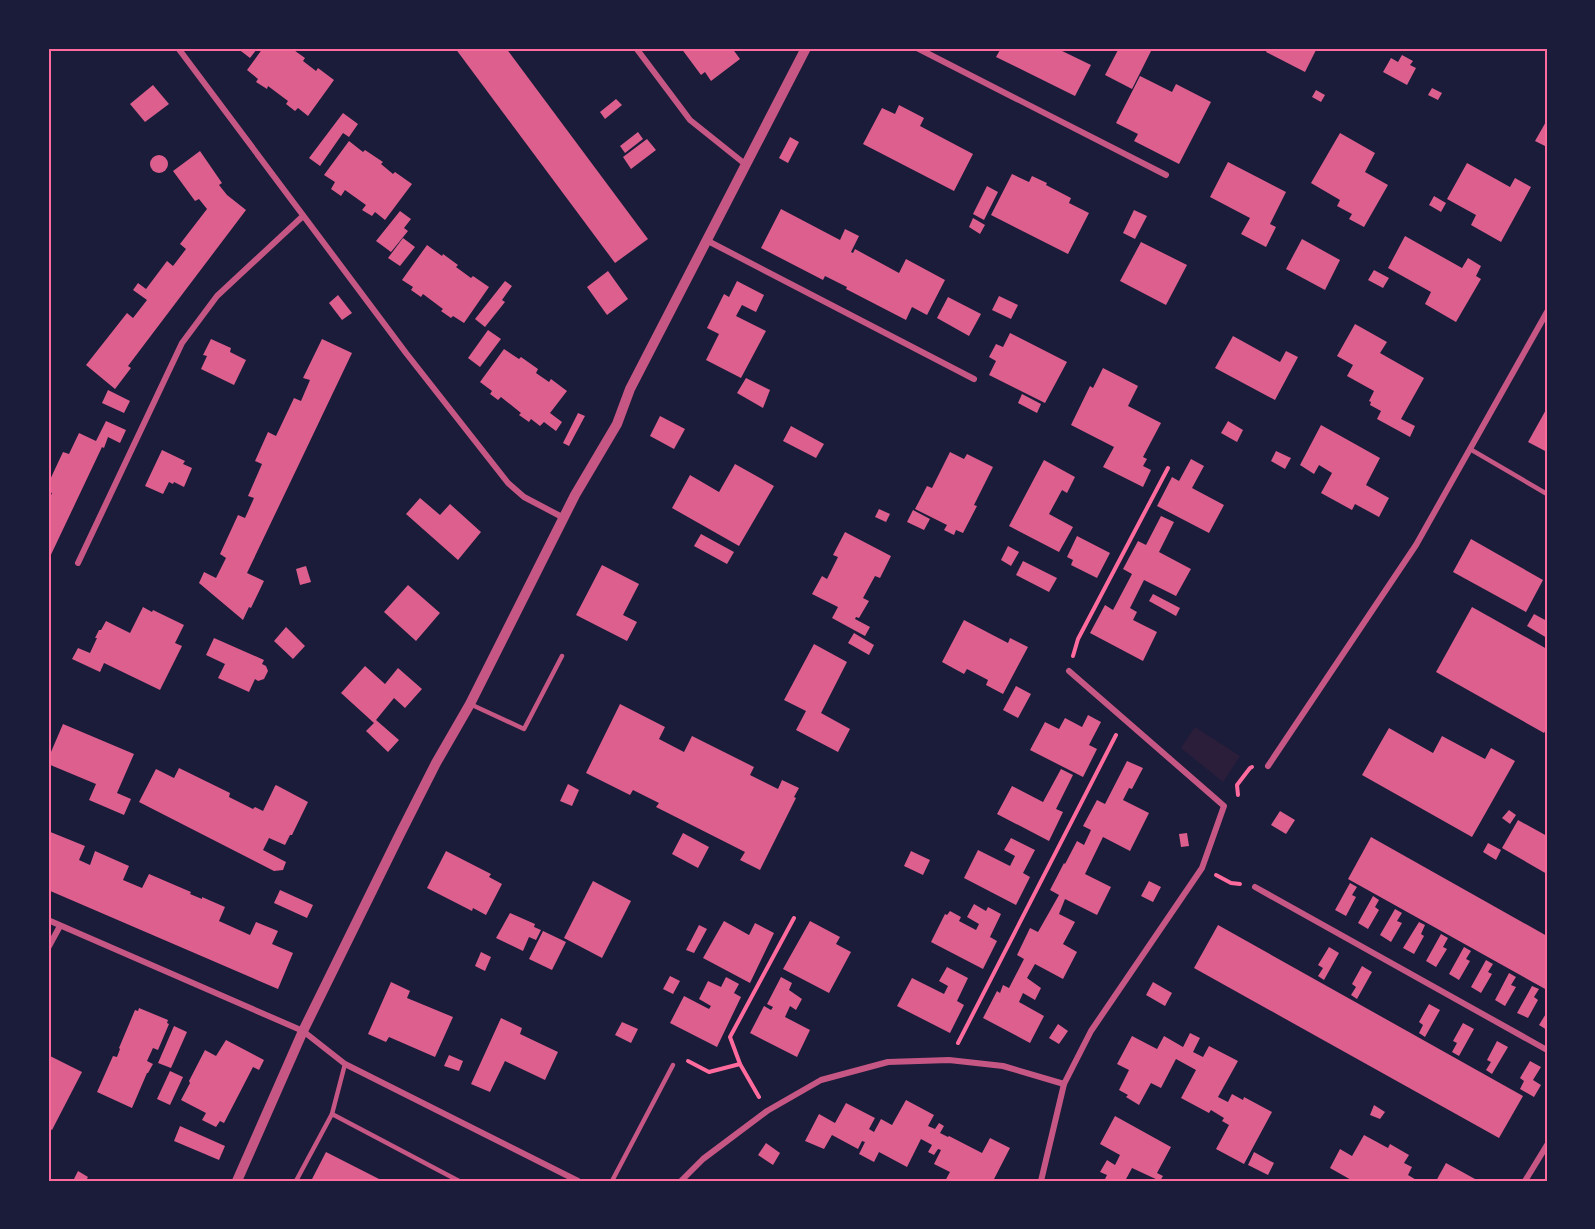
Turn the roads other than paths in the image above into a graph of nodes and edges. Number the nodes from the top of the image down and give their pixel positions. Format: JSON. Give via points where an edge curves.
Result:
{"nodes":[{"id":1,"x":178,"y":48,"type":"edge"},
{"id":2,"x":636,"y":48,"type":"edge"},
{"id":3,"x":806,"y":48,"type":"edge"},
{"id":4,"x":917,"y":48,"type":"edge"},
{"id":5,"x":745,"y":164,"type":"junction"},
{"id":6,"x":1166,"y":175,"type":"dead end"},
{"id":7,"x":303,"y":216,"type":"junction"},
{"id":8,"x":706,"y":240,"type":"junction"},
{"id":9,"x":1547,"y":312,"type":"edge"},
{"id":10,"x":974,"y":379,"type":"dead end"},
{"id":11,"x":1470,"y":449,"type":"junction"},
{"id":12,"x":1547,"y":494,"type":"edge"},
{"id":13,"x":564,"y":518,"type":"junction"},
{"id":14,"x":78,"y":563,"type":"dead end"},
{"id":15,"x":562,"y":656,"type":"dead end"},
{"id":16,"x":1069,"y":671,"type":"road end"},
{"id":17,"x":470,"y":704,"type":"junction"},
{"id":18,"x":1268,"y":766,"type":"road end"},
{"id":19,"x":1255,"y":887,"type":"road end"},
{"id":20,"x":48,"y":920,"type":"edge"},
{"id":21,"x":60,"y":926,"type":"junction"},
{"id":22,"x":48,"y":948,"type":"edge"},
{"id":23,"x":303,"y":1031,"type":"junction"},
{"id":24,"x":1547,"y":1050,"type":"edge"},
{"id":25,"x":345,"y":1064,"type":"junction"},
{"id":26,"x":673,"y":1065,"type":"road end"},
{"id":27,"x":1064,"y":1084,"type":"junction"},
{"id":28,"x":332,"y":1114,"type":"junction"},
{"id":29,"x":1547,"y":1145,"type":"edge"},
{"id":30,"x":237,"y":1181,"type":"edge"},
{"id":31,"x":296,"y":1181,"type":"edge"},
{"id":32,"x":459,"y":1181,"type":"edge"},
{"id":33,"x":578,"y":1181,"type":"edge"},
{"id":34,"x":612,"y":1181,"type":"edge"},
{"id":35,"x":681,"y":1181,"type":"edge"},
{"id":36,"x":1041,"y":1181,"type":"edge"},
{"id":37,"x":1526,"y":1181,"type":"edge"}],
"edges":[{"from":1,"to":7,"type":"street"},
{"from":2,"to":5,"type":"street","via":[[690,120]]},
{"from":3,"to":5,"type":"street"},
{"from":4,"to":6,"type":"street"},
{"from":5,"to":8,"type":"street"},
{"from":7,"to":13,"type":"street","via":[[508,483],[524,497]]},
{"from":7,"to":14,"type":"street","via":[[217,296],[182,343]]},
{"from":8,"to":10,"type":"street"},
{"from":8,"to":13,"type":"street","via":[[630,389],[617,424]]},
{"from":9,"to":11,"type":"street"},
{"from":11,"to":12,"type":"lane"},
{"from":11,"to":18,"type":"street","via":[[1416,546]]},
{"from":13,"to":17,"type":"street"},
{"from":15,"to":17,"type":"lane","via":[[524,729]]},
{"from":16,"to":27,"type":"street","via":[[1224,806],[1202,868],[1091,1031]]},
{"from":17,"to":23,"type":"street","via":[[408,817]]},
{"from":19,"to":24,"type":"street"},
{"from":20,"to":21,"type":"street"},
{"from":21,"to":22,"type":"street"},
{"from":21,"to":23,"type":"street"},
{"from":23,"to":25,"type":"street"},
{"from":23,"to":30,"type":"street"},
{"from":25,"to":28,"type":"lane"},
{"from":25,"to":33,"type":"street"},
{"from":26,"to":34,"type":"lane"},
{"from":27,"to":35,"type":"street","via":[[1003,1066],[949,1060],[888,1062],[821,1080],[767,1111],[703,1159]]},
{"from":27,"to":36,"type":"street"},
{"from":28,"to":31,"type":"lane"},
{"from":28,"to":32,"type":"lane"},
{"from":29,"to":37,"type":"street"}]}
